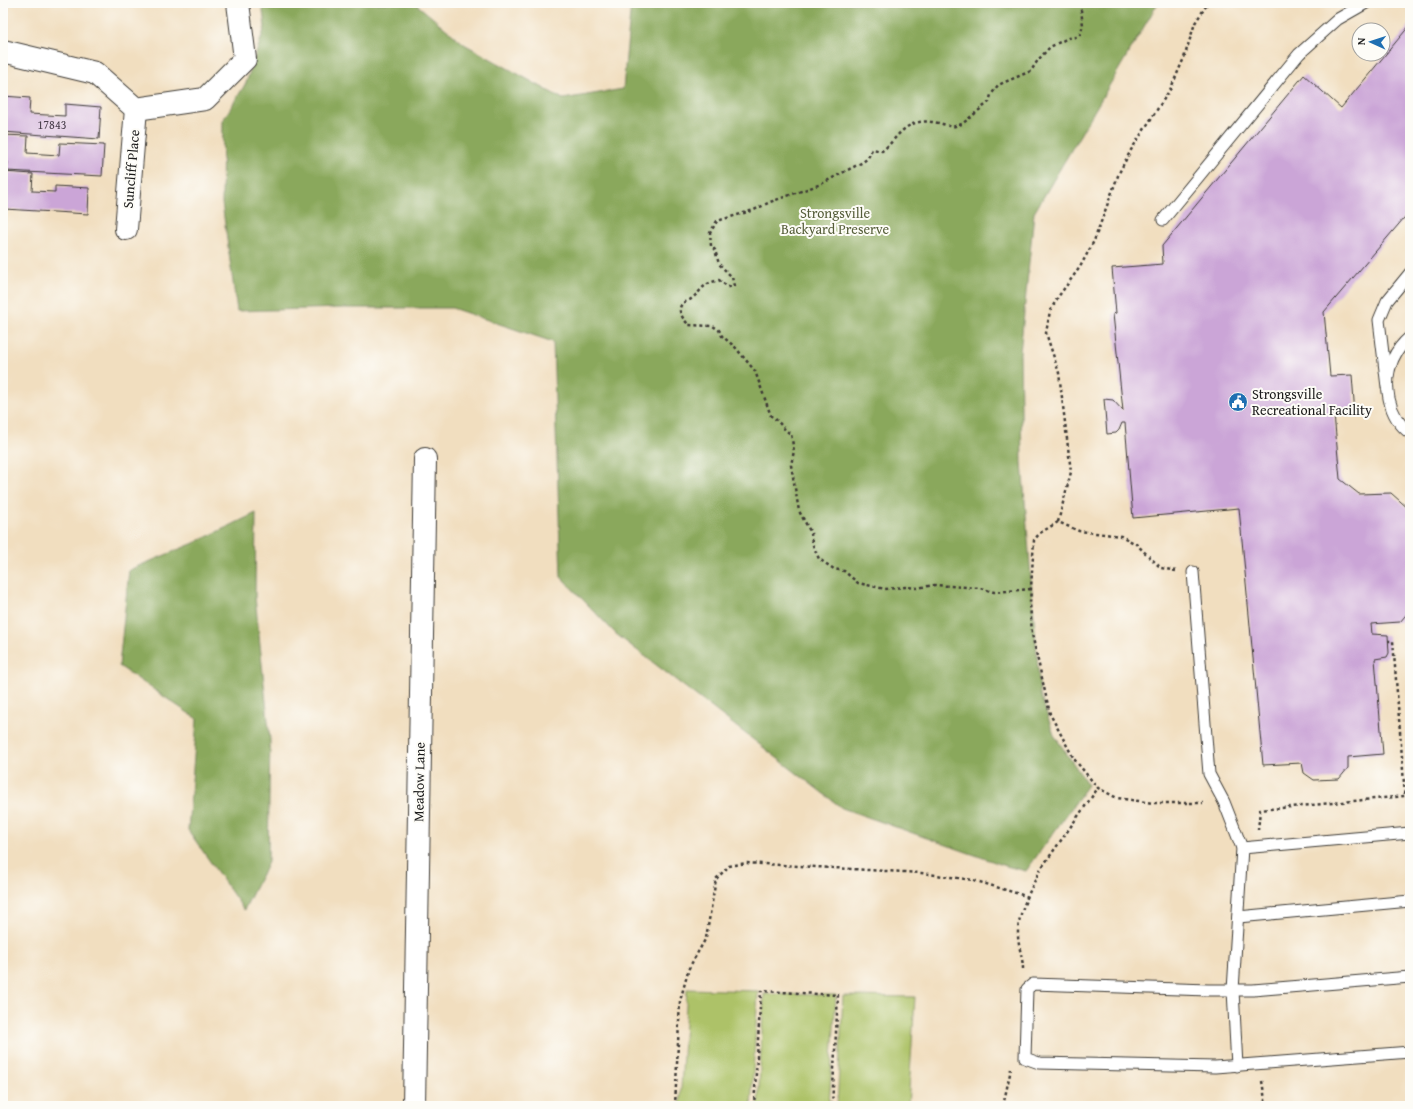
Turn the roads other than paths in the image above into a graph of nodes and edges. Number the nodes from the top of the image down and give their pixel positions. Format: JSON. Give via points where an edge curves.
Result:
{"nodes":[{"id":1,"x":238,"y":3,"type":"edge"},
{"id":2,"x":1366,"y":3,"type":"edge"},
{"id":3,"x":3,"y":51,"type":"edge"},
{"id":4,"x":136,"y":109,"type":"junction"},
{"id":5,"x":1163,"y":220,"type":"dead end"},
{"id":6,"x":126,"y":229,"type":"dead end"},
{"id":7,"x":1410,"y":273,"type":"edge"},
{"id":8,"x":1410,"y":337,"type":"edge"},
{"id":9,"x":1387,"y":387,"type":"junction"},
{"id":10,"x":1410,"y":433,"type":"edge"},
{"id":11,"x":425,"y":459,"type":"dead end"},
{"id":12,"x":1193,"y":572,"type":"road end"},
{"id":13,"x":1410,"y":833,"type":"edge"},
{"id":14,"x":1242,"y":848,"type":"junction"},
{"id":15,"x":1410,"y":902,"type":"edge"},
{"id":16,"x":1238,"y":917,"type":"junction"},
{"id":17,"x":1410,"y":976,"type":"edge"},
{"id":18,"x":1233,"y":990,"type":"junction"},
{"id":19,"x":1410,"y":1052,"type":"edge"},
{"id":20,"x":1237,"y":1066,"type":"junction"},
{"id":21,"x":414,"y":1106,"type":"edge"}],
"edges":[{"from":1,"to":4,"type":"street","via":[[245,59],[205,99]]},
{"from":2,"to":5,"type":"lane","via":[[1338,19],[1299,54]]},
{"from":3,"to":4,"type":"street","via":[[96,73]]},
{"from":4,"to":6,"type":"street","name":"Suncliff Place"},
{"from":7,"to":9,"type":"lane","via":[[1387,302],[1379,320]]},
{"from":8,"to":9,"type":"lane","via":[[1393,358],[1388,372]]},
{"from":9,"to":10,"type":"lane","via":[[1390,403],[1397,418]]},
{"from":11,"to":21,"type":"street","name":"Meadow Lane"},
{"from":12,"to":14,"type":"lane","via":[[1209,774],[1224,802]]},
{"from":13,"to":14,"type":"lane"},
{"from":14,"to":16,"type":"lane"},
{"from":15,"to":16,"type":"lane"},
{"from":16,"to":18,"type":"lane"},
{"from":17,"to":18,"type":"lane"},
{"from":18,"to":20,"type":"lane"},
{"from":18,"to":20,"type":"lane","via":[[1033,984],[1027,989],[1025,1058],[1039,1063]]},
{"from":19,"to":20,"type":"lane"}]}
